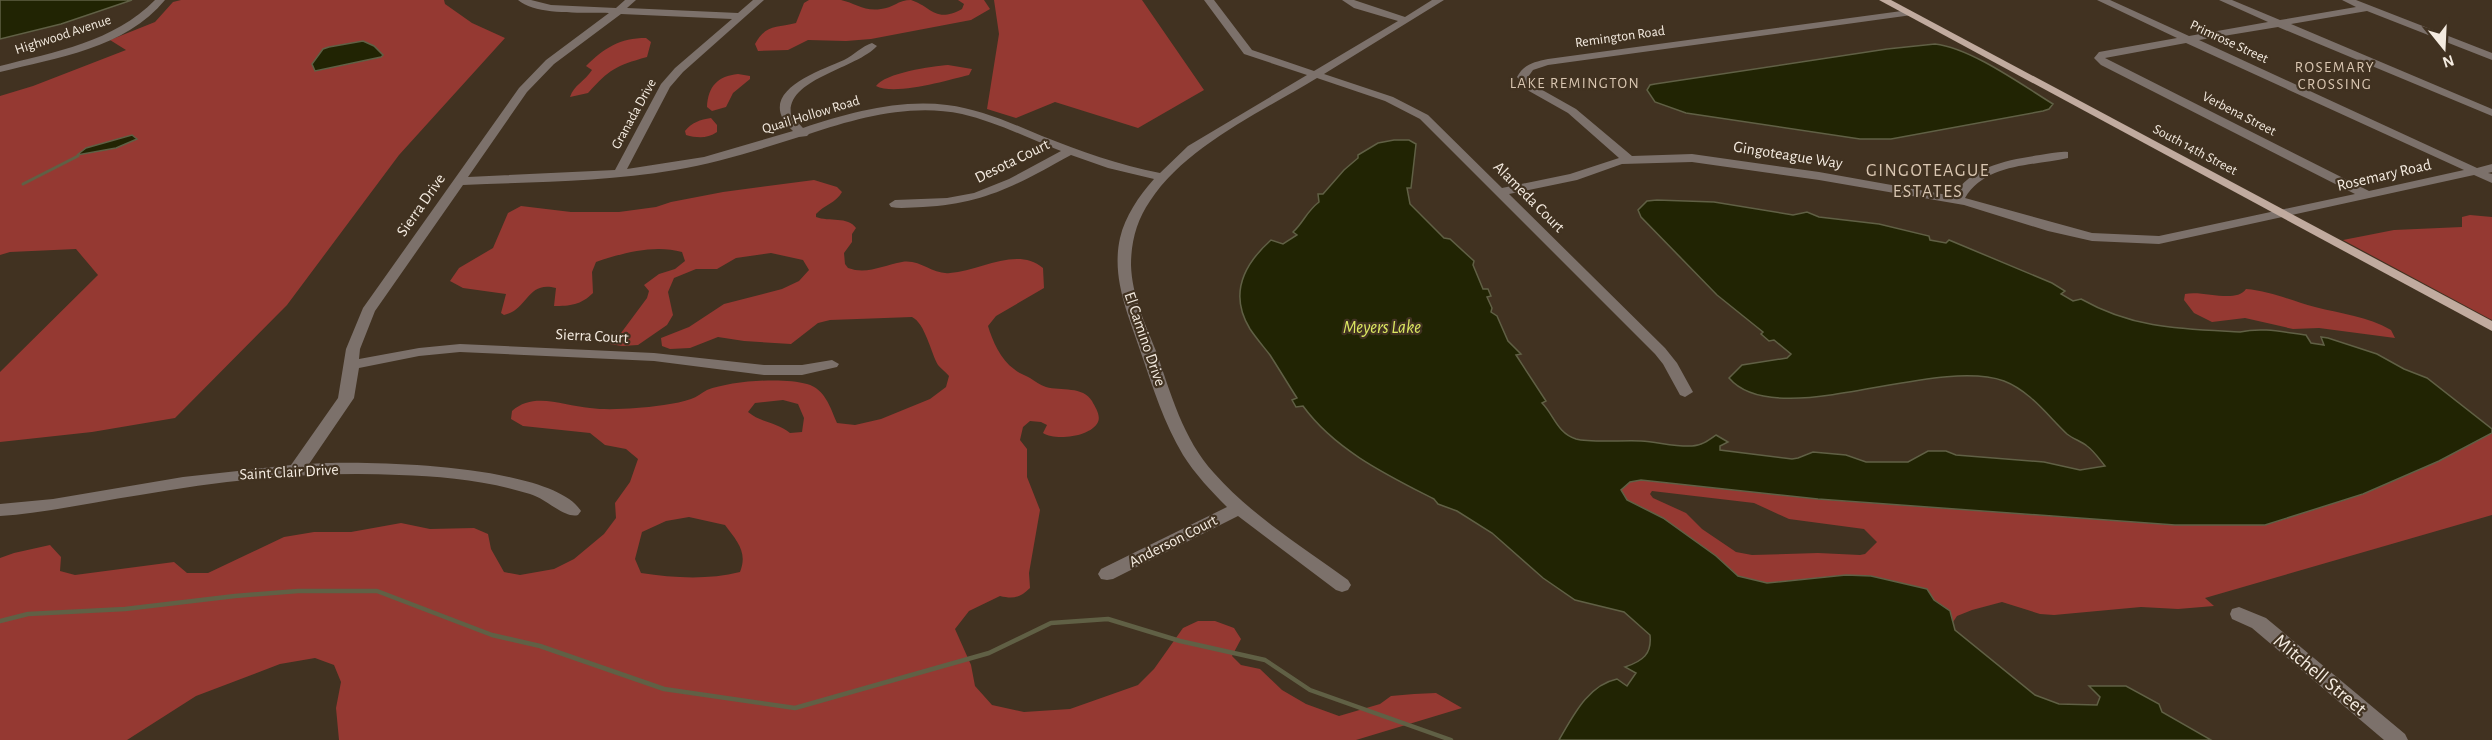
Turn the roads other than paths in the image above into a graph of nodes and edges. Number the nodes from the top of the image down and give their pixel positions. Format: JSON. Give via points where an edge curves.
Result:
{"nodes":[{"id":1,"x":160,"y":0,"type":"edge"},
{"id":2,"x":523,"y":0,"type":"edge"},
{"id":3,"x":631,"y":0,"type":"edge"},
{"id":4,"x":759,"y":0,"type":"edge"},
{"id":5,"x":1209,"y":0,"type":"edge"},
{"id":6,"x":1347,"y":0,"type":"edge"},
{"id":7,"x":1439,"y":0,"type":"edge"},
{"id":8,"x":1884,"y":0,"type":"edge"},
{"id":9,"x":2102,"y":0,"type":"edge"},
{"id":10,"x":2224,"y":0,"type":"edge"},
{"id":11,"x":2347,"y":0,"type":"edge"},
{"id":12,"x":2368,"y":8,"type":"junction"},
{"id":13,"x":620,"y":10,"type":"junction"},
{"id":14,"x":1906,"y":11,"type":"junction"},
{"id":15,"x":741,"y":16,"type":"junction"},
{"id":16,"x":1406,"y":20,"type":"junction"},
{"id":17,"x":2279,"y":24,"type":"junction"},
{"id":18,"x":2188,"y":39,"type":"junction"},
{"id":19,"x":872,"y":46,"type":"dead end"},
{"id":20,"x":2492,"y":57,"type":"edge"},
{"id":21,"x":0,"y":69,"type":"edge"},
{"id":22,"x":1314,"y":75,"type":"junction"},
{"id":23,"x":2492,"y":113,"type":"edge"},
{"id":24,"x":803,"y":134,"type":"junction"},
{"id":25,"x":1070,"y":151,"type":"junction"},
{"id":26,"x":2064,"y":155,"type":"dead end"},
{"id":27,"x":1629,"y":160,"type":"junction"},
{"id":28,"x":2492,"y":168,"type":"edge"},
{"id":29,"x":2475,"y":171,"type":"junction"},
{"id":30,"x":619,"y":173,"type":"junction"},
{"id":31,"x":1162,"y":177,"type":"junction"},
{"id":32,"x":2492,"y":179,"type":"edge"},
{"id":33,"x":460,"y":181,"type":"junction"},
{"id":34,"x":1499,"y":192,"type":"junction"},
{"id":35,"x":2367,"y":195,"type":"junction"},
{"id":36,"x":1957,"y":200,"type":"junction"},
{"id":37,"x":895,"y":204,"type":"dead end"},
{"id":38,"x":2282,"y":214,"type":"junction"},
{"id":39,"x":2492,"y":327,"type":"edge"},
{"id":40,"x":832,"y":364,"type":"dead end"},
{"id":41,"x":351,"y":365,"type":"junction"},
{"id":42,"x":1685,"y":392,"type":"dead end"},
{"id":43,"x":297,"y":469,"type":"junction"},
{"id":44,"x":1239,"y":508,"type":"junction"},
{"id":45,"x":0,"y":510,"type":"edge"},
{"id":46,"x":572,"y":512,"type":"dead end"},
{"id":47,"x":1107,"y":574,"type":"dead end"},
{"id":48,"x":1342,"y":585,"type":"dead end"},
{"id":49,"x":2239,"y":614,"type":"dead end"},
{"id":50,"x":2398,"y":740,"type":"edge"}],
"edges":[{"from":1,"to":21,"type":"street","name":"Highwood Avenue","via":[[144,18],[118,32]]},
{"from":2,"to":13,"type":"street","via":[[540,7]]},
{"from":3,"to":13,"type":"street","name":"Sierra Drive"},
{"from":4,"to":15,"type":"street","name":"Granada Drive"},
{"from":5,"to":22,"type":"street","name":"Alameda Court","via":[[1245,50]]},
{"from":6,"to":16,"type":"street"},
{"from":7,"to":16,"type":"street","name":"El Camino Drive"},
{"from":8,"to":14,"type":"main road","name":"South 14th Street"},
{"from":9,"to":18,"type":"street","name":"Primrose Street"},
{"from":10,"to":17,"type":"street"},
{"from":11,"to":12,"type":"street"},
{"from":12,"to":17,"type":"street"},
{"from":12,"to":20,"type":"street"},
{"from":13,"to":15,"type":"street"},
{"from":13,"to":33,"type":"street","name":"Sierra Drive","via":[[533,78]]},
{"from":14,"to":27,"type":"street","name":"Remington Road","via":[[1548,62],[1524,73],[1522,77],[1528,85],[1572,111]]},
{"from":14,"to":38,"type":"main road","name":"South 14th Street"},
{"from":15,"to":30,"type":"street","name":"Granada Drive","via":[[665,86]]},
{"from":16,"to":22,"type":"street","name":"El Camino Drive"},
{"from":17,"to":18,"type":"street"},
{"from":17,"to":23,"type":"street"},
{"from":18,"to":29,"type":"street","name":"Primrose Street"},
{"from":18,"to":35,"type":"street","name":"Verbena Street","via":[[2103,54],[2099,58]]},
{"from":19,"to":24,"type":"street","via":[[811,79],[789,96],[786,115]]},
{"from":22,"to":31,"type":"street","name":"El Camino Drive","via":[[1200,143]]},
{"from":22,"to":34,"type":"street","name":"Alameda Court","via":[[1413,110]]},
{"from":24,"to":25,"type":"street","name":"Quail Hollow Road","via":[[878,111],[934,107],[973,114]]},
{"from":24,"to":30,"type":"street","name":"Quail Hollow Road","via":[[703,161]]},
{"from":25,"to":31,"type":"street","name":"Quail Hollow Road","via":[[1113,167]]},
{"from":25,"to":37,"type":"street","name":"Desota Court","via":[[982,195]]},
{"from":26,"to":36,"type":"street","via":[[1982,175],[1967,185]]},
{"from":27,"to":34,"type":"street","name":"Gingoteague Way","via":[[1573,177]]},
{"from":27,"to":36,"type":"street","name":"Gingoteague Way","via":[[1707,159]]},
{"from":28,"to":29,"type":"street","name":"Rosemary Road"},
{"from":29,"to":32,"type":"street","name":"Primrose Street"},
{"from":29,"to":35,"type":"street","name":"Rosemary Road"},
{"from":30,"to":33,"type":"street","name":"Quail Hollow Road"},
{"from":31,"to":44,"type":"street","name":"El Camino Drive","via":[[1130,228],[1124,260],[1128,290],[1180,434],[1204,472]]},
{"from":33,"to":41,"type":"street","name":"Sierra Drive","via":[[368,311]]},
{"from":34,"to":42,"type":"street","name":"Alameda Court","via":[[1660,351]]},
{"from":35,"to":38,"type":"street","name":"Rosemary Road"},
{"from":36,"to":38,"type":"street","name":"Gingoteague Way","via":[[2074,234],[2124,240],[2176,238]]},
{"from":38,"to":39,"type":"main road","name":"South 14th Street"},
{"from":40,"to":41,"type":"street","name":"Sierra Court","via":[[802,370],[764,370],[654,357],[460,348]]},
{"from":41,"to":43,"type":"street","name":"Sierra Drive","via":[[346,398]]},
{"from":43,"to":45,"type":"street","name":"Saint Clair Drive","via":[[238,474],[52,506]]},
{"from":43,"to":46,"type":"street","name":"Saint Clair Drive","via":[[400,469],[471,476],[550,494]]},
{"from":44,"to":47,"type":"street","name":"Anderson Court"},
{"from":44,"to":48,"type":"street","name":"El Camino Drive"},
{"from":49,"to":50,"type":"street","name":"Mitchell Street","via":[[2259,623]]}]}
